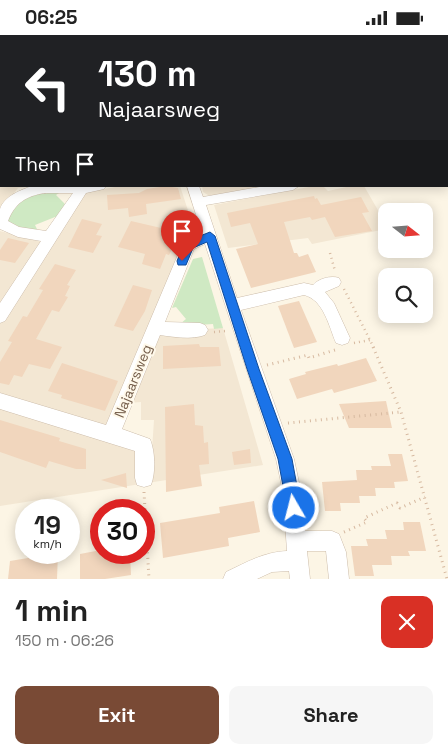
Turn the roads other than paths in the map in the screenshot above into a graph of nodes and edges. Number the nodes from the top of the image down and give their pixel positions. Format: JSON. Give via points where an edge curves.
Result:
{"nodes":[{"id":1,"x":94,"y":187,"type":"edge"},
{"id":2,"x":193,"y":187,"type":"edge"},
{"id":3,"x":287,"y":187,"type":"edge"},
{"id":4,"x":82,"y":189,"type":"junction"},
{"id":5,"x":199,"y":202,"type":"junction"},
{"id":6,"x":50,"y":236,"type":"junction"},
{"id":7,"x":210,"y":236,"type":"junction"},
{"id":8,"x":337,"y":279,"type":"road end"},
{"id":9,"x":316,"y":292,"type":"junction"},
{"id":10,"x":232,"y":306,"type":"junction"},
{"id":11,"x":0,"y":316,"type":"edge"},
{"id":12,"x":155,"y":327,"type":"junction"},
{"id":13,"x":200,"y":330,"type":"road end"},
{"id":14,"x":342,"y":343,"type":"road end"},
{"id":15,"x":0,"y":401,"type":"edge"},
{"id":16,"x":111,"y":434,"type":"junction"},
{"id":17,"x":144,"y":478,"type":"road end"},
{"id":18,"x":299,"y":560,"type":"edge"},
{"id":19,"x":233,"y":579,"type":"edge"},
{"id":20,"x":339,"y":579,"type":"edge"}],
"edges":[{"from":1,"to":4,"type":"street"},
{"from":2,"to":5,"type":"street"},
{"from":3,"to":5,"type":"street"},
{"from":4,"to":6,"type":"street"},
{"from":4,"to":6,"type":"street","via":[[29,191],[16,196],[3,213],[1,223],[7,228]]},
{"from":5,"to":7,"type":"street"},
{"from":6,"to":11,"type":"street"},
{"from":7,"to":10,"type":"street"},
{"from":7,"to":12,"type":"street","name":"Najaarsweg","via":[[189,245]]},
{"from":8,"to":9,"type":"street"},
{"from":9,"to":10,"type":"street","via":[[304,289]]},
{"from":9,"to":14,"type":"street","via":[[323,297]]},
{"from":10,"to":18,"type":"street","via":[[285,459]]},
{"from":12,"to":13,"type":"street","name":"Najaarsweg"},
{"from":12,"to":16,"type":"street","name":"Najaarsweg"},
{"from":15,"to":16,"type":"street","name":"Najaarsweg"},
{"from":16,"to":17,"type":"street","name":"Najaarsweg","via":[[144,445]]},
{"from":18,"to":19,"type":"street","via":[[271,562]]},
{"from":18,"to":20,"type":"street","via":[[332,541]]}]}
